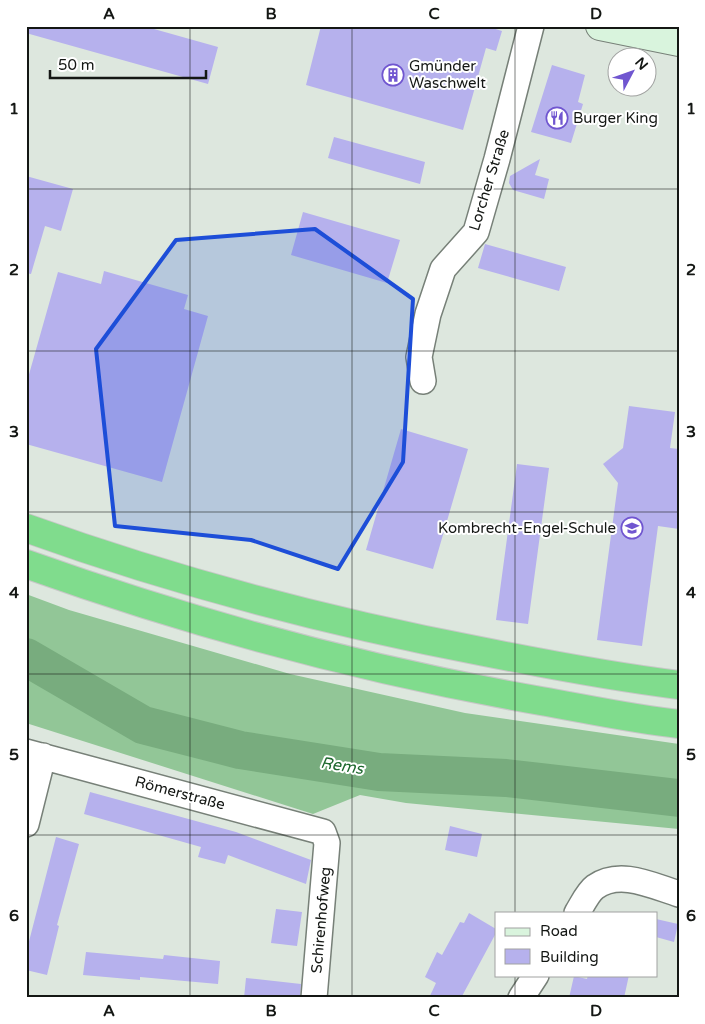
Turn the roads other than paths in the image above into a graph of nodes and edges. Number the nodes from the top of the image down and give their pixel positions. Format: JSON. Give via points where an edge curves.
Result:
{"nodes":[{"id":1,"x":531,"y":26,"type":"edge"},
{"id":2,"x":600,"y":26,"type":"edge"},
{"id":3,"x":679,"y":42,"type":"edge"},
{"id":4,"x":424,"y":381,"type":"dead end"},
{"id":5,"x":26,"y":528,"type":"edge"},
{"id":6,"x":26,"y":564,"type":"edge"},
{"id":7,"x":679,"y":685,"type":"edge"},
{"id":8,"x":679,"y":724,"type":"edge"},
{"id":9,"x":35,"y":754,"type":"edge"},
{"id":10,"x":26,"y":824,"type":"edge"},
{"id":11,"x":327,"y":843,"type":"joint"},
{"id":12,"x":679,"y":894,"type":"edge"},
{"id":13,"x":578,"y":912,"type":"edge"},
{"id":14,"x":535,"y":976,"type":"edge"},
{"id":15,"x":314,"y":998,"type":"edge"},
{"id":16,"x":521,"y":998,"type":"edge"}],
"edges":[{"from":1,"to":4,"type":"street","name":"Lorcher Straße","via":[[476,232],[443,269],[428,314],[419,357]]},
{"from":2,"to":3,"type":"street"},
{"from":5,"to":7,"type":"highway","via":[[212,588],[352,625],[610,677]]},
{"from":6,"to":8,"type":"highway","via":[[227,630],[333,657],[503,695]]},
{"from":9,"to":10,"type":"street"},
{"from":9,"to":11,"type":"street","name":"Römerstraße","via":[[311,828],[323,832]]},
{"from":11,"to":15,"type":"street","name":"Schirenhofweg"},
{"from":12,"to":13,"type":"street","via":[[625,878],[611,879],[594,888]]},
{"from":14,"to":16,"type":"street"}]}
